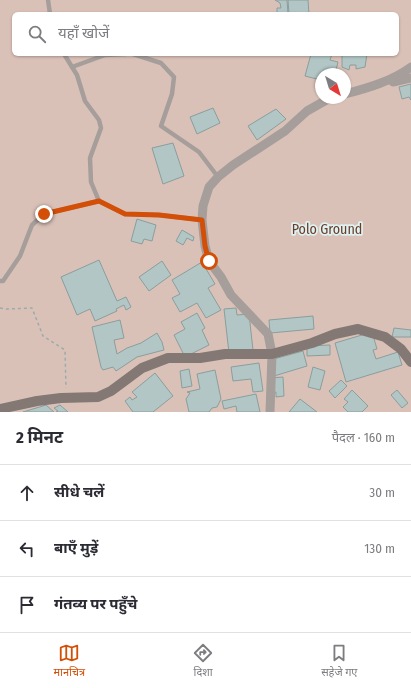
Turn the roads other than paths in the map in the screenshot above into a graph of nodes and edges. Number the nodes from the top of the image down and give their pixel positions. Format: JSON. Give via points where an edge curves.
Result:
{"nodes":[{"id":1,"x":48,"y":0,"type":"edge"},
{"id":2,"x":50,"y":12,"type":"edge"},
{"id":3,"x":65,"y":56,"type":"edge"},
{"id":4,"x":102,"y":56,"type":"edge"},
{"id":5,"x":139,"y":56,"type":"edge"},
{"id":6,"x":72,"y":67,"type":"junction"},
{"id":7,"x":411,"y":67,"type":"edge"},
{"id":8,"x":411,"y":78,"type":"edge"},
{"id":9,"x":372,"y":87,"type":"junction"},
{"id":10,"x":351,"y":92,"type":"edge"},
{"id":11,"x":319,"y":104,"type":"edge"},
{"id":12,"x":218,"y":177,"type":"junction"},
{"id":13,"x":99,"y":201,"type":"junction"},
{"id":14,"x":202,"y":220,"type":"junction"},
{"id":15,"x":0,"y":281,"type":"edge"},
{"id":16,"x":272,"y":354,"type":"junction"},
{"id":17,"x":411,"y":362,"type":"edge"},
{"id":18,"x":0,"y":409,"type":"edge"},
{"id":19,"x":270,"y":412,"type":"edge"}],
"edges":[{"from":1,"to":2,"type":"lane"},
{"from":3,"to":6,"type":"lane"},
{"from":4,"to":6,"type":"lane"},
{"from":5,"to":12,"type":"lane","via":[[161,63],[174,77],[172,94],[160,126],[198,152]]},
{"from":6,"to":13,"type":"lane","via":[[85,102],[99,120],[101,128],[90,158],[91,182]]},
{"from":7,"to":9,"type":"street"},
{"from":8,"to":9,"type":"street"},
{"from":9,"to":10,"type":"street"},
{"from":11,"to":12,"type":"street"},
{"from":12,"to":14,"type":"street","via":[[205,196]]},
{"from":13,"to":14,"type":"lane","via":[[125,214]]},
{"from":13,"to":15,"type":"lane","via":[[44,214],[32,225],[20,256],[3,281]]},
{"from":14,"to":16,"type":"street","via":[[209,261],[231,295],[268,334]]},
{"from":16,"to":17,"type":"main road","via":[[358,329],[385,336],[401,349]]},
{"from":16,"to":18,"type":"main road","via":[[168,358],[142,368],[98,397],[37,401]]},
{"from":16,"to":19,"type":"street"}]}
